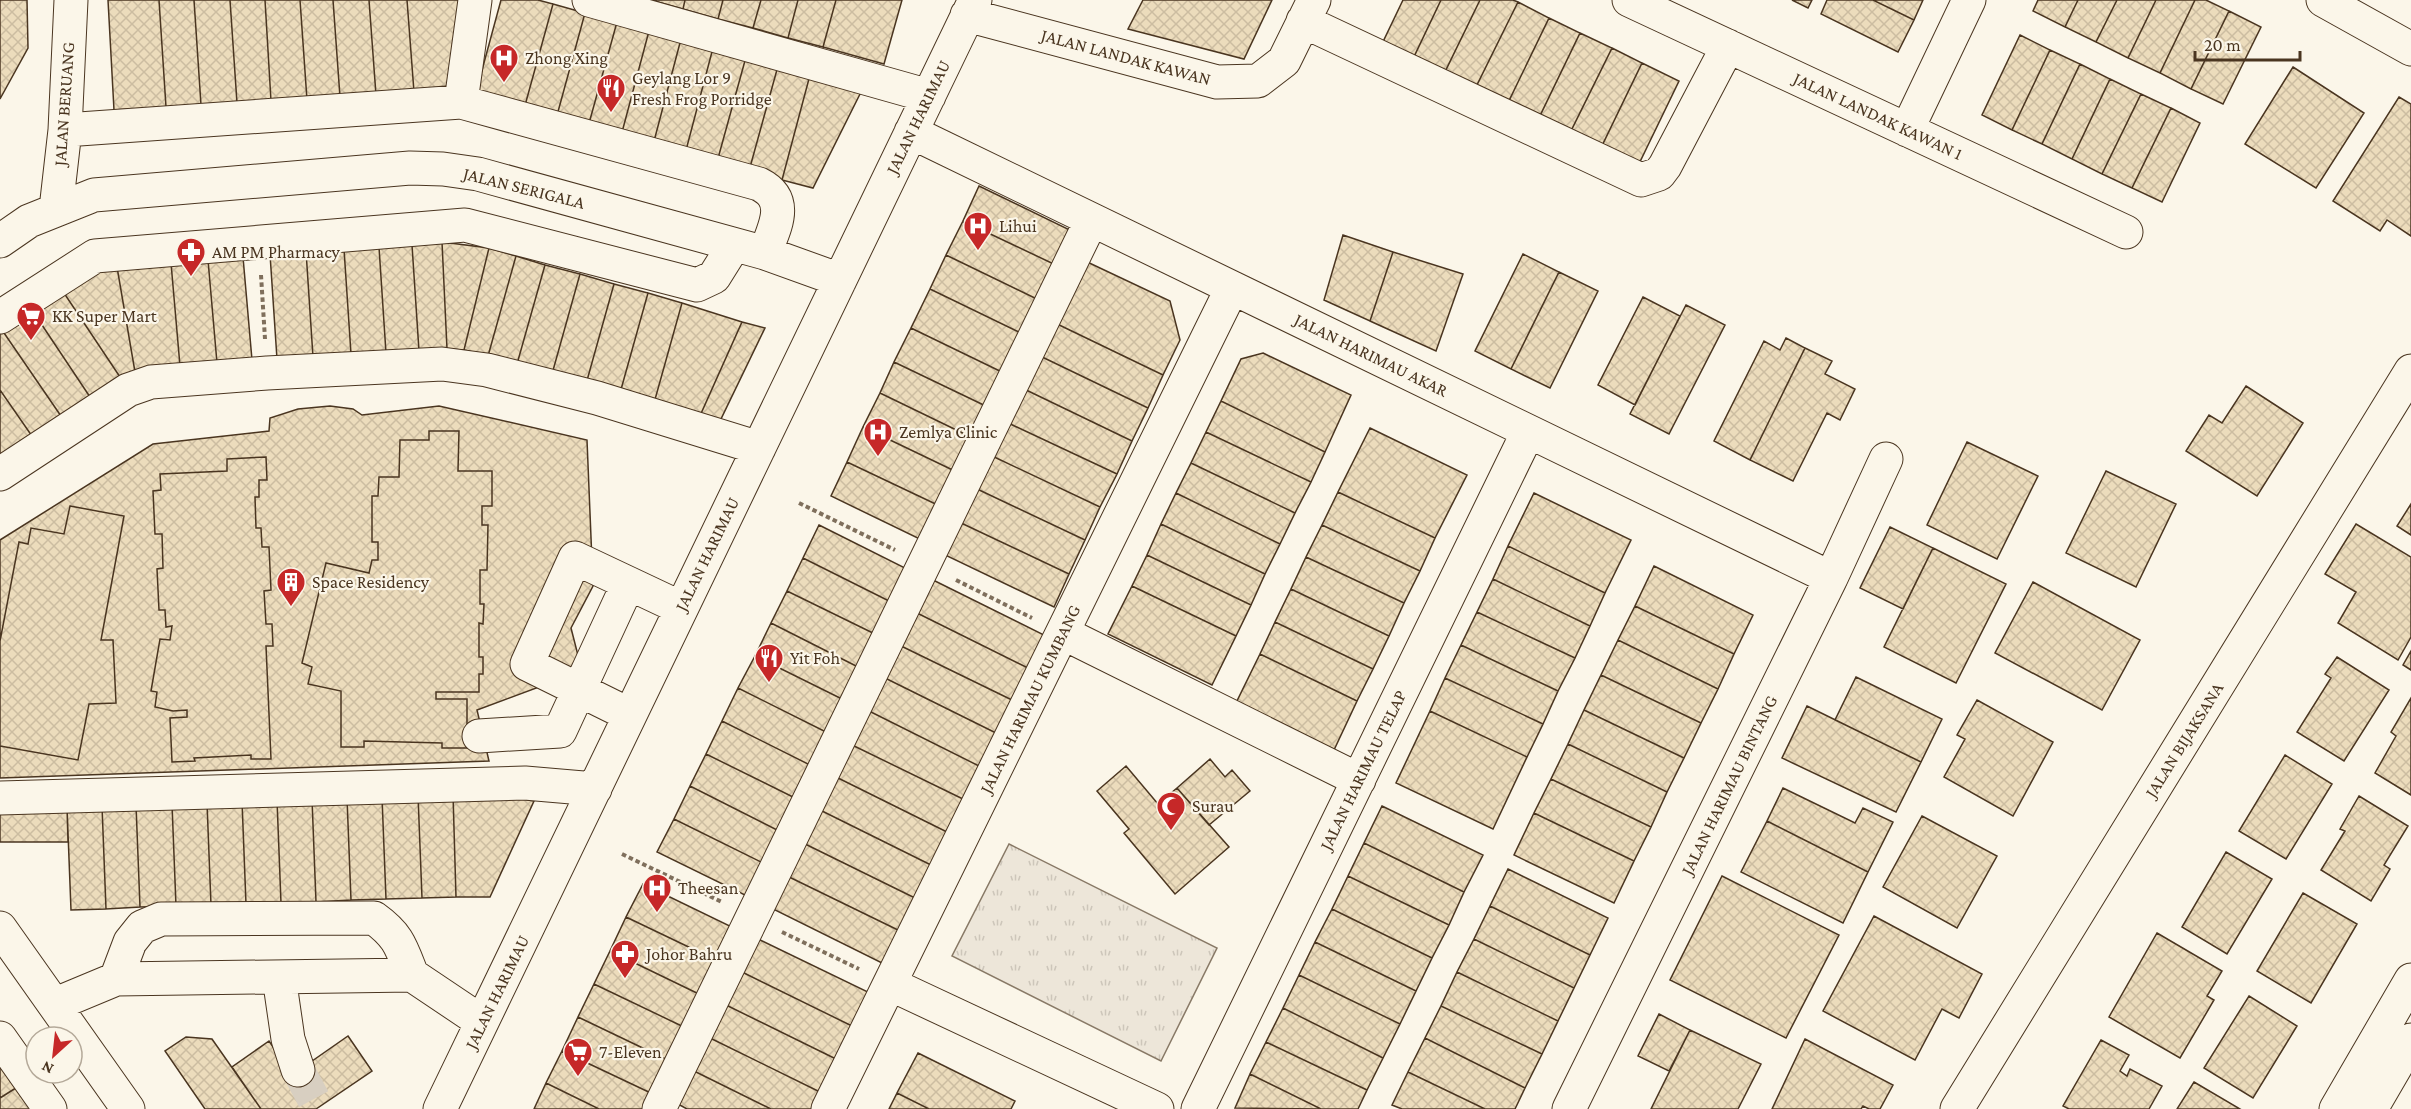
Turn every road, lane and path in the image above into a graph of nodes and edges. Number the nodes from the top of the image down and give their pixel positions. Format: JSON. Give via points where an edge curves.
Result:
{"nodes":[{"id":1,"x":71,"y":0,"type":"edge"},
{"id":2,"x":475,"y":0,"type":"edge"},
{"id":3,"x":589,"y":0,"type":"edge"},
{"id":4,"x":1629,"y":0,"type":"edge"},
{"id":5,"x":1969,"y":0,"type":"edge"},
{"id":6,"x":2323,"y":0,"type":"edge"},
{"id":7,"x":971,"y":8,"type":"edge"},
{"id":8,"x":1309,"y":11,"type":"edge"},
{"id":9,"x":1728,"y":46,"type":"junction"},
{"id":10,"x":2411,"y":49,"type":"edge"},
{"id":11,"x":929,"y":96,"type":"junction"},
{"id":12,"x":461,"y":102,"type":"junction"},
{"id":13,"x":64,"y":130,"type":"junction"},
{"id":14,"x":1907,"y":130,"type":"junction"},
{"id":15,"x":911,"y":132,"type":"junction"},
{"id":16,"x":56,"y":209,"type":"junction"},
{"id":17,"x":1091,"y":220,"type":"junction"},
{"id":18,"x":2126,"y":232,"type":"dead end"},
{"id":19,"x":0,"y":241,"type":"edge"},
{"id":20,"x":258,"y":244,"type":"junction"},
{"id":21,"x":734,"y":245,"type":"junction"},
{"id":22,"x":765,"y":253,"type":"junction"},
{"id":23,"x":840,"y":280,"type":"junction"},
{"id":24,"x":1232,"y":288,"type":"junction"},
{"id":25,"x":0,"y":316,"type":"edge"},
{"id":26,"x":2411,"y":371,"type":"edge"},
{"id":27,"x":267,"y":373,"type":"junction"},
{"id":28,"x":1528,"y":432,"type":"junction"},
{"id":29,"x":759,"y":448,"type":"junction"},
{"id":30,"x":1886,"y":459,"type":"dead end"},
{"id":31,"x":0,"y":474,"type":"edge"},
{"id":32,"x":1831,"y":579,"type":"junction"},
{"id":33,"x":628,"y":584,"type":"junction"},
{"id":34,"x":681,"y":608,"type":"junction"},
{"id":35,"x":1063,"y":633,"type":"junction"},
{"id":36,"x":579,"y":689,"type":"junction"},
{"id":37,"x":630,"y":716,"type":"junction"},
{"id":38,"x":479,"y":736,"type":"dead end"},
{"id":39,"x":1359,"y":780,"type":"junction"},
{"id":40,"x":595,"y":789,"type":"junction"},
{"id":41,"x":0,"y":798,"type":"edge"},
{"id":42,"x":0,"y":928,"type":"edge"},
{"id":43,"x":412,"y":975,"type":"junction"},
{"id":44,"x":279,"y":977,"type":"junction"},
{"id":45,"x":116,"y":979,"type":"junction"},
{"id":46,"x":2411,"y":980,"type":"edge"},
{"id":47,"x":890,"y":984,"type":"junction"},
{"id":48,"x":56,"y":1004,"type":"junction"},
{"id":49,"x":483,"y":1022,"type":"junction"},
{"id":50,"x":0,"y":1038,"type":"edge"},
{"id":51,"x":2411,"y":1040,"type":"edge"},
{"id":52,"x":298,"y":1070,"type":"tunnel mouth"},
{"id":53,"x":50,"y":1109,"type":"edge"},
{"id":54,"x":128,"y":1109,"type":"edge"},
{"id":55,"x":440,"y":1109,"type":"edge"},
{"id":56,"x":659,"y":1109,"type":"edge"},
{"id":57,"x":828,"y":1109,"type":"edge"},
{"id":58,"x":1157,"y":1109,"type":"edge"},
{"id":59,"x":1198,"y":1109,"type":"edge"},
{"id":60,"x":1569,"y":1109,"type":"edge"},
{"id":61,"x":1957,"y":1109,"type":"edge"},
{"id":62,"x":2336,"y":1109,"type":"edge"},
{"id":63,"x":2371,"y":1109,"type":"edge"}],
"edges":[{"from":1,"to":13,"type":"street","name":"JALAN BERUANG"},
{"from":2,"to":12,"type":"street"},
{"from":3,"to":11,"type":"street"},
{"from":4,"to":9,"type":"street","name":"JALAN LANDAK KAWAN 1"},
{"from":5,"to":14,"type":"street"},
{"from":6,"to":10,"type":"street"},
{"from":7,"to":8,"type":"street","name":"JALAN LANDAK KAWAN","via":[[1217,82],[1258,81],[1284,61]]},
{"from":7,"to":11,"type":"street","name":"JALAN HARIMAU"},
{"from":8,"to":9,"type":"street","via":[[1641,180],[1659,174],[1665,166]]},
{"from":9,"to":14,"type":"street","name":"JALAN LANDAK KAWAN 1"},
{"from":11,"to":15,"type":"street","name":"JALAN HARIMAU"},
{"from":12,"to":13,"type":"street"},
{"from":12,"to":22,"type":"street","via":[[769,188],[778,207]]},
{"from":13,"to":16,"type":"street","name":"JALAN BERUANG"},
{"from":14,"to":18,"type":"street","name":"JALAN LANDAK KAWAN 1"},
{"from":15,"to":17,"type":"street","name":"JALAN HARIMAU AKAR"},
{"from":15,"to":23,"type":"street","name":"JALAN HARIMAU"},
{"from":16,"to":19,"type":"street","name":"JALAN SERIGALA"},
{"from":16,"to":21,"type":"street","name":"JALAN SERIGALA","via":[[94,195],[410,168],[443,169],[478,174]]},
{"from":17,"to":24,"type":"street","name":"JALAN HARIMAU AKAR"},
{"from":17,"to":56,"type":"street"},
{"from":20,"to":21,"type":"street","via":[[465,225],[697,285],[714,277]]},
{"from":20,"to":25,"type":"street","via":[[95,256]]},
{"from":20,"to":27,"type":"path"},
{"from":21,"to":22,"type":"street","name":"JALAN SERIGALA"},
{"from":22,"to":23,"type":"street","name":"JALAN SERIGALA"},
{"from":23,"to":29,"type":"street","name":"JALAN HARIMAU"},
{"from":24,"to":28,"type":"street","name":"JALAN HARIMAU AKAR"},
{"from":24,"to":35,"type":"street","name":"JALAN HARIMAU KUMBANG"},
{"from":26,"to":61,"type":"street","name":"JALAN BIJAKSANA"},
{"from":27,"to":29,"type":"street","via":[[442,364],[487,370],[597,398]]},
{"from":27,"to":31,"type":"street","via":[[151,382],[128,390]]},
{"from":28,"to":32,"type":"street","name":"JALAN HARIMAU AKAR"},
{"from":28,"to":39,"type":"street","name":"JALAN HARIMAU TELAP"},
{"from":29,"to":34,"type":"street","name":"JALAN HARIMAU"},
{"from":30,"to":32,"type":"street","name":"JALAN HARIMAU BINTANG"},
{"from":32,"to":60,"type":"street","name":"JALAN HARIMAU BINTANG"},
{"from":33,"to":34,"type":"street"},
{"from":33,"to":36,"type":"street"},
{"from":33,"to":36,"type":"street","via":[[574,558],[527,664]]},
{"from":34,"to":37,"type":"street","name":"JALAN HARIMAU"},
{"from":35,"to":39,"type":"street"},
{"from":35,"to":47,"type":"street","name":"JALAN HARIMAU KUMBANG"},
{"from":36,"to":37,"type":"street"},
{"from":36,"to":38,"type":"street","via":[[560,731]]},
{"from":37,"to":40,"type":"street","name":"JALAN HARIMAU"},
{"from":39,"to":59,"type":"street","name":"JALAN HARIMAU TELAP"},
{"from":40,"to":41,"type":"street","via":[[525,783]]},
{"from":40,"to":49,"type":"street","name":"JALAN HARIMAU"},
{"from":42,"to":48,"type":"street"},
{"from":43,"to":44,"type":"street"},
{"from":43,"to":45,"type":"street","via":[[400,944],[374,918],[161,919],[142,927],[130,942]]},
{"from":43,"to":49,"type":"street"},
{"from":44,"to":45,"type":"street"},
{"from":44,"to":52,"type":"street","via":[[288,1039]]},
{"from":45,"to":48,"type":"street"},
{"from":46,"to":62,"type":"street"},
{"from":47,"to":57,"type":"street","name":"JALAN HARIMAU KUMBANG"},
{"from":47,"to":58,"type":"street"},
{"from":48,"to":54,"type":"street"},
{"from":49,"to":55,"type":"street","name":"JALAN HARIMAU"},
{"from":50,"to":53,"type":"street"},
{"from":51,"to":63,"type":"street"}]}
